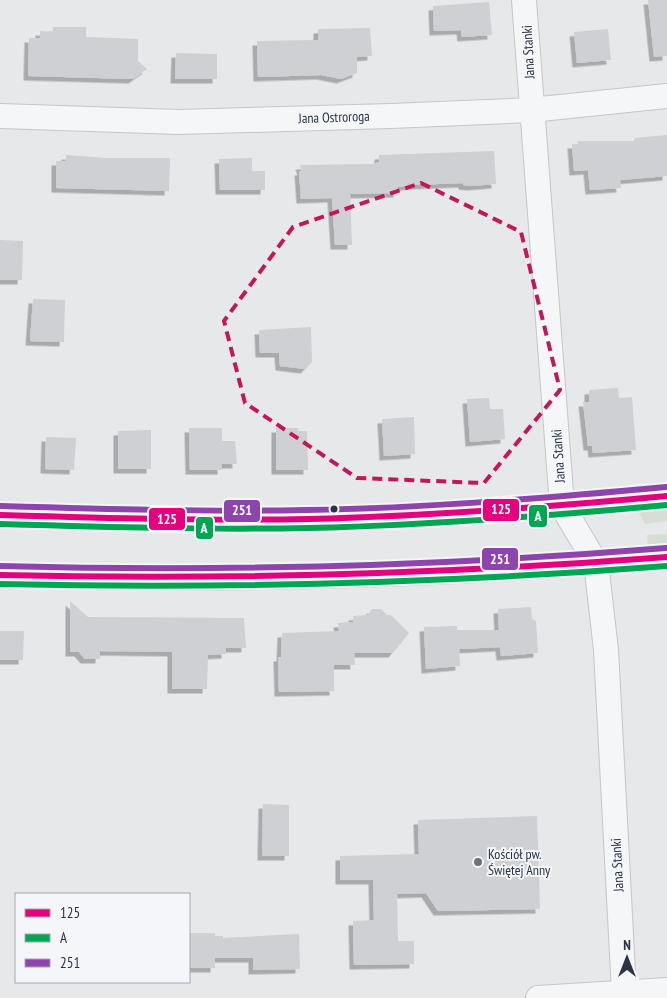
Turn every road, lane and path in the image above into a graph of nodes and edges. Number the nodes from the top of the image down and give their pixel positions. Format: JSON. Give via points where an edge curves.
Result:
{"nodes":[{"id":1,"x":524,"y":0,"type":"edge"},
{"id":2,"x":667,"y":96,"type":"edge"},
{"id":3,"x":531,"y":110,"type":"junction"},
{"id":4,"x":0,"y":116,"type":"edge"},
{"id":5,"x":667,"y":496,"type":"edge"},
{"id":6,"x":562,"y":506,"type":"junction"},
{"id":7,"x":0,"y":514,"type":"edge"},
{"id":8,"x":667,"y":557,"type":"edge"},
{"id":9,"x":596,"y":563,"type":"junction"},
{"id":10,"x":0,"y":575,"type":"edge"},
{"id":11,"x":667,"y":990,"type":"edge"},
{"id":12,"x":624,"y":992,"type":"junction"},
{"id":13,"x":538,"y":998,"type":"edge"}],
"edges":[{"from":1,"to":3,"type":"street","name":"Jana Stanki"},
{"from":2,"to":3,"type":"street","name":"Jana Ostroroga"},
{"from":3,"to":4,"type":"street","name":"Jana Ostroroga","via":[[179,122]]},
{"from":3,"to":6,"type":"street","name":"Jana Stanki"},
{"from":5,"to":6,"type":"street"},
{"from":6,"to":7,"type":"street","via":[[294,519],[130,519]]},
{"from":6,"to":9,"type":"street","name":"Jana Stanki"},
{"from":8,"to":9,"type":"street"},
{"from":9,"to":10,"type":"street","via":[[290,578]]},
{"from":9,"to":12,"type":"street","name":"Jana Stanki","via":[[606,650]]},
{"from":11,"to":12,"type":"street"},
{"from":12,"to":13,"type":"street"}]}
